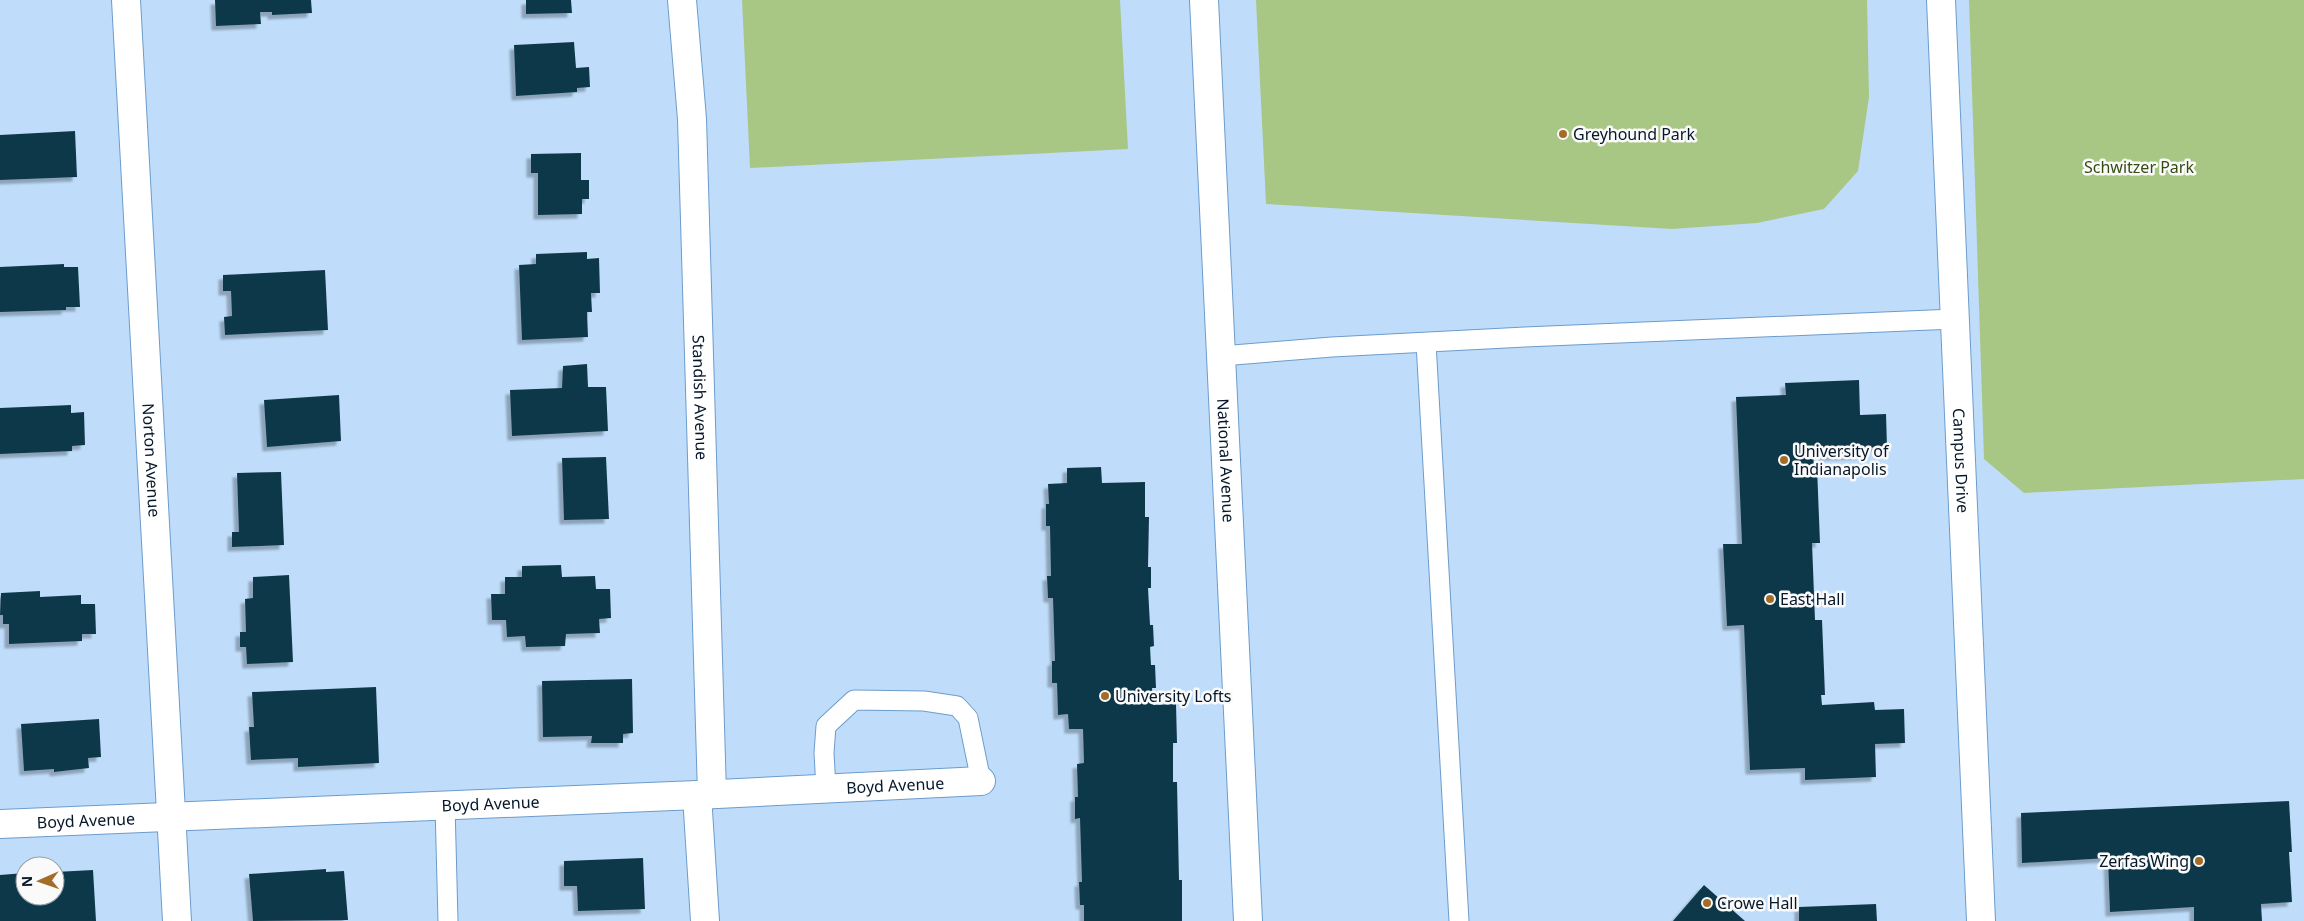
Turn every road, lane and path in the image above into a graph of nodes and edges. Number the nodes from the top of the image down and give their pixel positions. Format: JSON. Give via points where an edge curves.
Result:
{"nodes":[{"id":1,"x":126,"y":0,"type":"edge"},
{"id":2,"x":682,"y":0,"type":"edge"},
{"id":3,"x":1204,"y":0,"type":"edge"},
{"id":4,"x":1941,"y":0,"type":"edge"},
{"id":5,"x":1954,"y":319,"type":"junction"},
{"id":6,"x":1426,"y":343,"type":"junction"},
{"id":7,"x":1221,"y":356,"type":"junction"},
{"id":8,"x":981,"y":781,"type":"joint"},
{"id":9,"x":826,"y":788,"type":"junction"},
{"id":10,"x":704,"y":795,"type":"junction"},
{"id":11,"x":445,"y":805,"type":"junction"},
{"id":12,"x":173,"y":816,"type":"junction"},
{"id":13,"x":0,"y":824,"type":"edge"},
{"id":14,"x":177,"y":921,"type":"edge"},
{"id":15,"x":448,"y":921,"type":"edge"},
{"id":16,"x":705,"y":921,"type":"edge"},
{"id":17,"x":1248,"y":921,"type":"edge"},
{"id":18,"x":1459,"y":921,"type":"edge"},
{"id":19,"x":1981,"y":921,"type":"edge"}],
"edges":[{"from":1,"to":12,"type":"street","name":"Norton Avenue"},
{"from":2,"to":10,"type":"street","name":"Standish Avenue","via":[[692,120]]},
{"from":3,"to":7,"type":"street","name":"National Avenue"},
{"from":4,"to":5,"type":"street","name":"Campus Drive"},
{"from":5,"to":6,"type":"lane"},
{"from":5,"to":19,"type":"street","name":"Campus Drive"},
{"from":6,"to":7,"type":"lane"},
{"from":6,"to":18,"type":"lane"},
{"from":7,"to":17,"type":"street","name":"National Avenue"},
{"from":8,"to":9,"type":"street","name":"Boyd Avenue"},
{"from":8,"to":9,"type":"lane","via":[[968,718],[957,706],[924,701],[854,700],[826,726]]},
{"from":9,"to":10,"type":"street","name":"Boyd Avenue"},
{"from":10,"to":11,"type":"street","name":"Boyd Avenue"},
{"from":10,"to":16,"type":"street","name":"Standish Avenue"},
{"from":11,"to":12,"type":"street","name":"Boyd Avenue"},
{"from":11,"to":15,"type":"lane"},
{"from":12,"to":13,"type":"street","name":"Boyd Avenue"},
{"from":12,"to":14,"type":"street","name":"Norton Avenue"}]}
